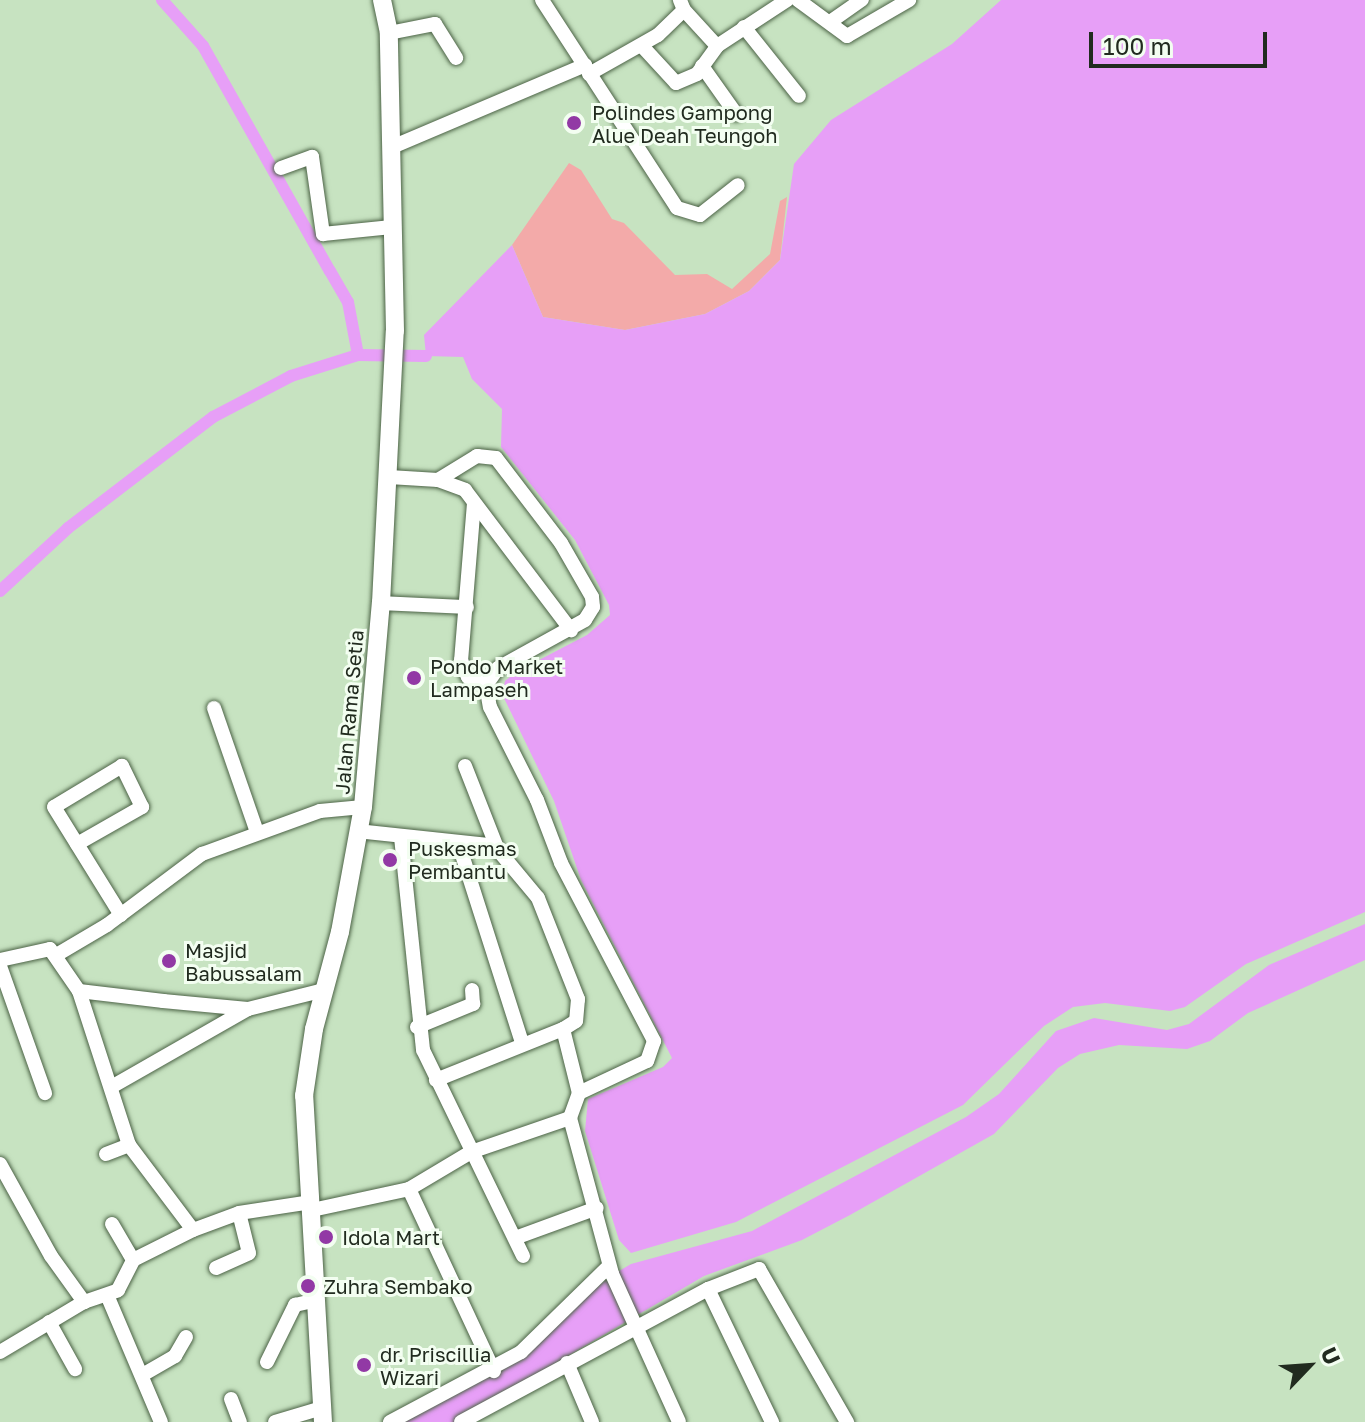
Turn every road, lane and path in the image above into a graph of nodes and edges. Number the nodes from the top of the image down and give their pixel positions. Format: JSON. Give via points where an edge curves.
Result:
{"nodes":[{"id":1,"x":382,"y":0,"type":"edge"},
{"id":2,"x":542,"y":0,"type":"edge"},
{"id":3,"x":787,"y":0,"type":"edge"},
{"id":4,"x":798,"y":0,"type":"edge"},
{"id":5,"x":862,"y":0,"type":"edge"},
{"id":6,"x":909,"y":0,"type":"edge"},
{"id":7,"x":682,"y":5,"type":"edge"},
{"id":8,"x":830,"y":22,"type":"junction"},
{"id":9,"x":744,"y":27,"type":"junction"},
{"id":10,"x":389,"y":33,"type":"junction"},
{"id":11,"x":642,"y":46,"type":"junction"},
{"id":12,"x":717,"y":46,"type":"junction"},
{"id":13,"x":456,"y":58,"type":"dead end"},
{"id":14,"x":702,"y":66,"type":"junction"},
{"id":15,"x":587,"y":69,"type":"junction"},
{"id":16,"x":799,"y":96,"type":"dead end"},
{"id":17,"x":736,"y":114,"type":"dead end"},
{"id":18,"x":392,"y":147,"type":"junction"},
{"id":19,"x":281,"y":168,"type":"dead end"},
{"id":20,"x":738,"y":185,"type":"dead end"},
{"id":21,"x":392,"y":227,"type":"junction"},
{"id":22,"x":389,"y":477,"type":"junction"},
{"id":23,"x":438,"y":480,"type":"junction"},
{"id":24,"x":474,"y":503,"type":"junction"},
{"id":25,"x":381,"y":603,"type":"junction"},
{"id":26,"x":467,"y":607,"type":"junction"},
{"id":27,"x":571,"y":630,"type":"junction"},
{"id":28,"x":486,"y":685,"type":"junction"},
{"id":29,"x":214,"y":708,"type":"dead end"},
{"id":30,"x":465,"y":766,"type":"dead end"},
{"id":31,"x":363,"y":807,"type":"junction"},
{"id":32,"x":357,"y":831,"type":"junction"},
{"id":33,"x":257,"y":832,"type":"junction"},
{"id":34,"x":401,"y":837,"type":"junction"},
{"id":35,"x":458,"y":842,"type":"junction"},
{"id":36,"x":77,"y":844,"type":"junction"},
{"id":37,"x":498,"y":850,"type":"junction"},
{"id":38,"x":121,"y":915,"type":"junction"},
{"id":39,"x":58,"y":954,"type":"junction"},
{"id":40,"x":0,"y":963,"type":"edge"},
{"id":41,"x":324,"y":990,"type":"junction"},
{"id":42,"x":472,"y":990,"type":"dead end"},
{"id":43,"x":79,"y":991,"type":"junction"},
{"id":44,"x":248,"y":1009,"type":"junction"},
{"id":45,"x":417,"y":1027,"type":"junction"},
{"id":46,"x":563,"y":1029,"type":"junction"},
{"id":47,"x":522,"y":1042,"type":"junction"},
{"id":48,"x":436,"y":1080,"type":"junction"},
{"id":49,"x":113,"y":1086,"type":"junction"},
{"id":50,"x":45,"y":1093,"type":"dead end"},
{"id":51,"x":579,"y":1093,"type":"junction"},
{"id":52,"x":570,"y":1118,"type":"junction"},
{"id":53,"x":129,"y":1145,"type":"junction"},
{"id":54,"x":471,"y":1152,"type":"junction"},
{"id":55,"x":106,"y":1154,"type":"dead end"},
{"id":56,"x":0,"y":1164,"type":"edge"},
{"id":57,"x":409,"y":1189,"type":"junction"},
{"id":58,"x":311,"y":1206,"type":"junction"},
{"id":59,"x":597,"y":1208,"type":"junction"},
{"id":60,"x":239,"y":1213,"type":"junction"},
{"id":61,"x":112,"y":1224,"type":"dead end"},
{"id":62,"x":193,"y":1230,"type":"junction"},
{"id":63,"x":515,"y":1238,"type":"junction"},
{"id":64,"x":523,"y":1256,"type":"dead end"},
{"id":65,"x":133,"y":1260,"type":"junction"},
{"id":66,"x":216,"y":1268,"type":"dead end"},
{"id":67,"x":611,"y":1270,"type":"junction"},
{"id":68,"x":708,"y":1289,"type":"junction"},
{"id":69,"x":107,"y":1295,"type":"junction"},
{"id":70,"x":317,"y":1300,"type":"junction"},
{"id":71,"x":84,"y":1302,"type":"junction"},
{"id":72,"x":49,"y":1322,"type":"junction"},
{"id":73,"x":636,"y":1323,"type":"junction"},
{"id":74,"x":186,"y":1337,"type":"dead end"},
{"id":75,"x":0,"y":1352,"type":"edge"},
{"id":76,"x":267,"y":1362,"type":"dead end"},
{"id":77,"x":567,"y":1363,"type":"junction"},
{"id":78,"x":75,"y":1369,"type":"dead end"},
{"id":79,"x":494,"y":1371,"type":"junction"},
{"id":80,"x":144,"y":1374,"type":"junction"},
{"id":81,"x":231,"y":1399,"type":"dead end"},
{"id":82,"x":323,"y":1415,"type":"edge"},
{"id":83,"x":161,"y":1422,"type":"edge"},
{"id":84,"x":240,"y":1422,"type":"edge"},
{"id":85,"x":275,"y":1422,"type":"edge"},
{"id":86,"x":390,"y":1422,"type":"edge"},
{"id":87,"x":461,"y":1422,"type":"edge"},
{"id":88,"x":592,"y":1422,"type":"edge"},
{"id":89,"x":679,"y":1422,"type":"edge"},
{"id":90,"x":772,"y":1422,"type":"edge"},
{"id":91,"x":847,"y":1422,"type":"edge"}],
"edges":[{"from":1,"to":10,"type":"street","name":"Jalan Rama Setia"},
{"from":2,"to":15,"type":"street"},
{"from":3,"to":9,"type":"street"},
{"from":4,"to":8,"type":"street"},
{"from":5,"to":8,"type":"street"},
{"from":6,"to":8,"type":"street","via":[[852,36]]},
{"from":7,"to":11,"type":"street"},
{"from":7,"to":12,"type":"street"},
{"from":9,"to":12,"type":"street"},
{"from":9,"to":16,"type":"street"},
{"from":10,"to":13,"type":"street","via":[[435,24]]},
{"from":10,"to":18,"type":"street","name":"Jalan Rama Setia"},
{"from":11,"to":14,"type":"street","via":[[676,83],[691,79]]},
{"from":11,"to":15,"type":"street"},
{"from":12,"to":14,"type":"street"},
{"from":14,"to":17,"type":"street"},
{"from":15,"to":18,"type":"street"},
{"from":15,"to":20,"type":"street","via":[[677,208],[700,215]]},
{"from":18,"to":21,"type":"street","name":"Jalan Rama Setia"},
{"from":19,"to":21,"type":"street","via":[[312,157],[323,234]]},
{"from":21,"to":22,"type":"street","name":"Jalan Rama Setia","via":[[395,331]]},
{"from":22,"to":23,"type":"street"},
{"from":22,"to":25,"type":"street","name":"Jalan Rama Setia"},
{"from":23,"to":24,"type":"street","via":[[465,490]]},
{"from":23,"to":27,"type":"street","via":[[484,454],[512,475],[592,597],[591,614]]},
{"from":24,"to":26,"type":"street"},
{"from":24,"to":27,"type":"street"},
{"from":25,"to":26,"type":"street"},
{"from":25,"to":31,"type":"street","name":"Jalan Rama Setia"},
{"from":26,"to":28,"type":"street","via":[[462,665],[468,677]]},
{"from":27,"to":28,"type":"street","via":[[498,668]]},
{"from":28,"to":51,"type":"street","via":[[490,707],[537,800],[561,863],[654,1041],[647,1061]]},
{"from":29,"to":33,"type":"street"},
{"from":30,"to":37,"type":"street"},
{"from":31,"to":32,"type":"street","name":"Jalan Rama Setia"},
{"from":31,"to":33,"type":"street","via":[[320,811]]},
{"from":32,"to":34,"type":"street"},
{"from":32,"to":41,"type":"street","name":"Jalan Rama Setia"},
{"from":33,"to":38,"type":"street","via":[[192,860]]},
{"from":34,"to":35,"type":"street"},
{"from":34,"to":45,"type":"street"},
{"from":35,"to":37,"type":"street"},
{"from":35,"to":47,"type":"street"},
{"from":36,"to":36,"type":"street","via":[[54,807],[122,766],[142,807]]},
{"from":36,"to":38,"type":"street"},
{"from":37,"to":46,"type":"street","via":[[538,898],[578,999],[576,1021]]},
{"from":38,"to":39,"type":"street"},
{"from":39,"to":40,"type":"street","via":[[43,948]]},
{"from":39,"to":43,"type":"street"},
{"from":40,"to":50,"type":"street"},
{"from":41,"to":44,"type":"street"},
{"from":41,"to":58,"type":"street","name":"Jalan Rama Setia","via":[[304,1096]]},
{"from":42,"to":45,"type":"street","via":[[473,1004]]},
{"from":43,"to":44,"type":"street"},
{"from":43,"to":49,"type":"street"},
{"from":44,"to":49,"type":"street"},
{"from":45,"to":48,"type":"street"},
{"from":46,"to":47,"type":"street"},
{"from":46,"to":51,"type":"street"},
{"from":47,"to":48,"type":"street"},
{"from":48,"to":54,"type":"street"},
{"from":49,"to":53,"type":"street"},
{"from":51,"to":52,"type":"street"},
{"from":52,"to":54,"type":"street"},
{"from":52,"to":59,"type":"street"},
{"from":53,"to":55,"type":"street"},
{"from":53,"to":62,"type":"street"},
{"from":54,"to":57,"type":"street"},
{"from":54,"to":63,"type":"street"},
{"from":56,"to":71,"type":"street","via":[[51,1256]]},
{"from":57,"to":58,"type":"street"},
{"from":57,"to":79,"type":"street"},
{"from":58,"to":60,"type":"street"},
{"from":58,"to":70,"type":"street","name":"Jalan Rama Setia"},
{"from":59,"to":63,"type":"street"},
{"from":59,"to":67,"type":"street"},
{"from":60,"to":62,"type":"street"},
{"from":60,"to":66,"type":"street","via":[[249,1253]]},
{"from":61,"to":65,"type":"street"},
{"from":62,"to":65,"type":"street"},
{"from":63,"to":64,"type":"street"},
{"from":65,"to":69,"type":"street","via":[[125,1285]]},
{"from":67,"to":73,"type":"street"},
{"from":67,"to":79,"type":"street"},
{"from":68,"to":73,"type":"street"},
{"from":68,"to":90,"type":"street"},
{"from":68,"to":91,"type":"street","via":[[759,1269]]},
{"from":69,"to":71,"type":"street"},
{"from":69,"to":80,"type":"street"},
{"from":70,"to":76,"type":"street","via":[[295,1305]]},
{"from":70,"to":82,"type":"street","name":"Jalan Rama Setia"},
{"from":71,"to":72,"type":"street"},
{"from":72,"to":75,"type":"street"},
{"from":72,"to":78,"type":"street"},
{"from":73,"to":77,"type":"street"},
{"from":73,"to":89,"type":"street"},
{"from":74,"to":80,"type":"street","via":[[175,1356]]},
{"from":77,"to":87,"type":"street"},
{"from":77,"to":88,"type":"street"},
{"from":79,"to":86,"type":"street"},
{"from":80,"to":83,"type":"street"},
{"from":81,"to":84,"type":"street"},
{"from":82,"to":85,"type":"street"}]}
